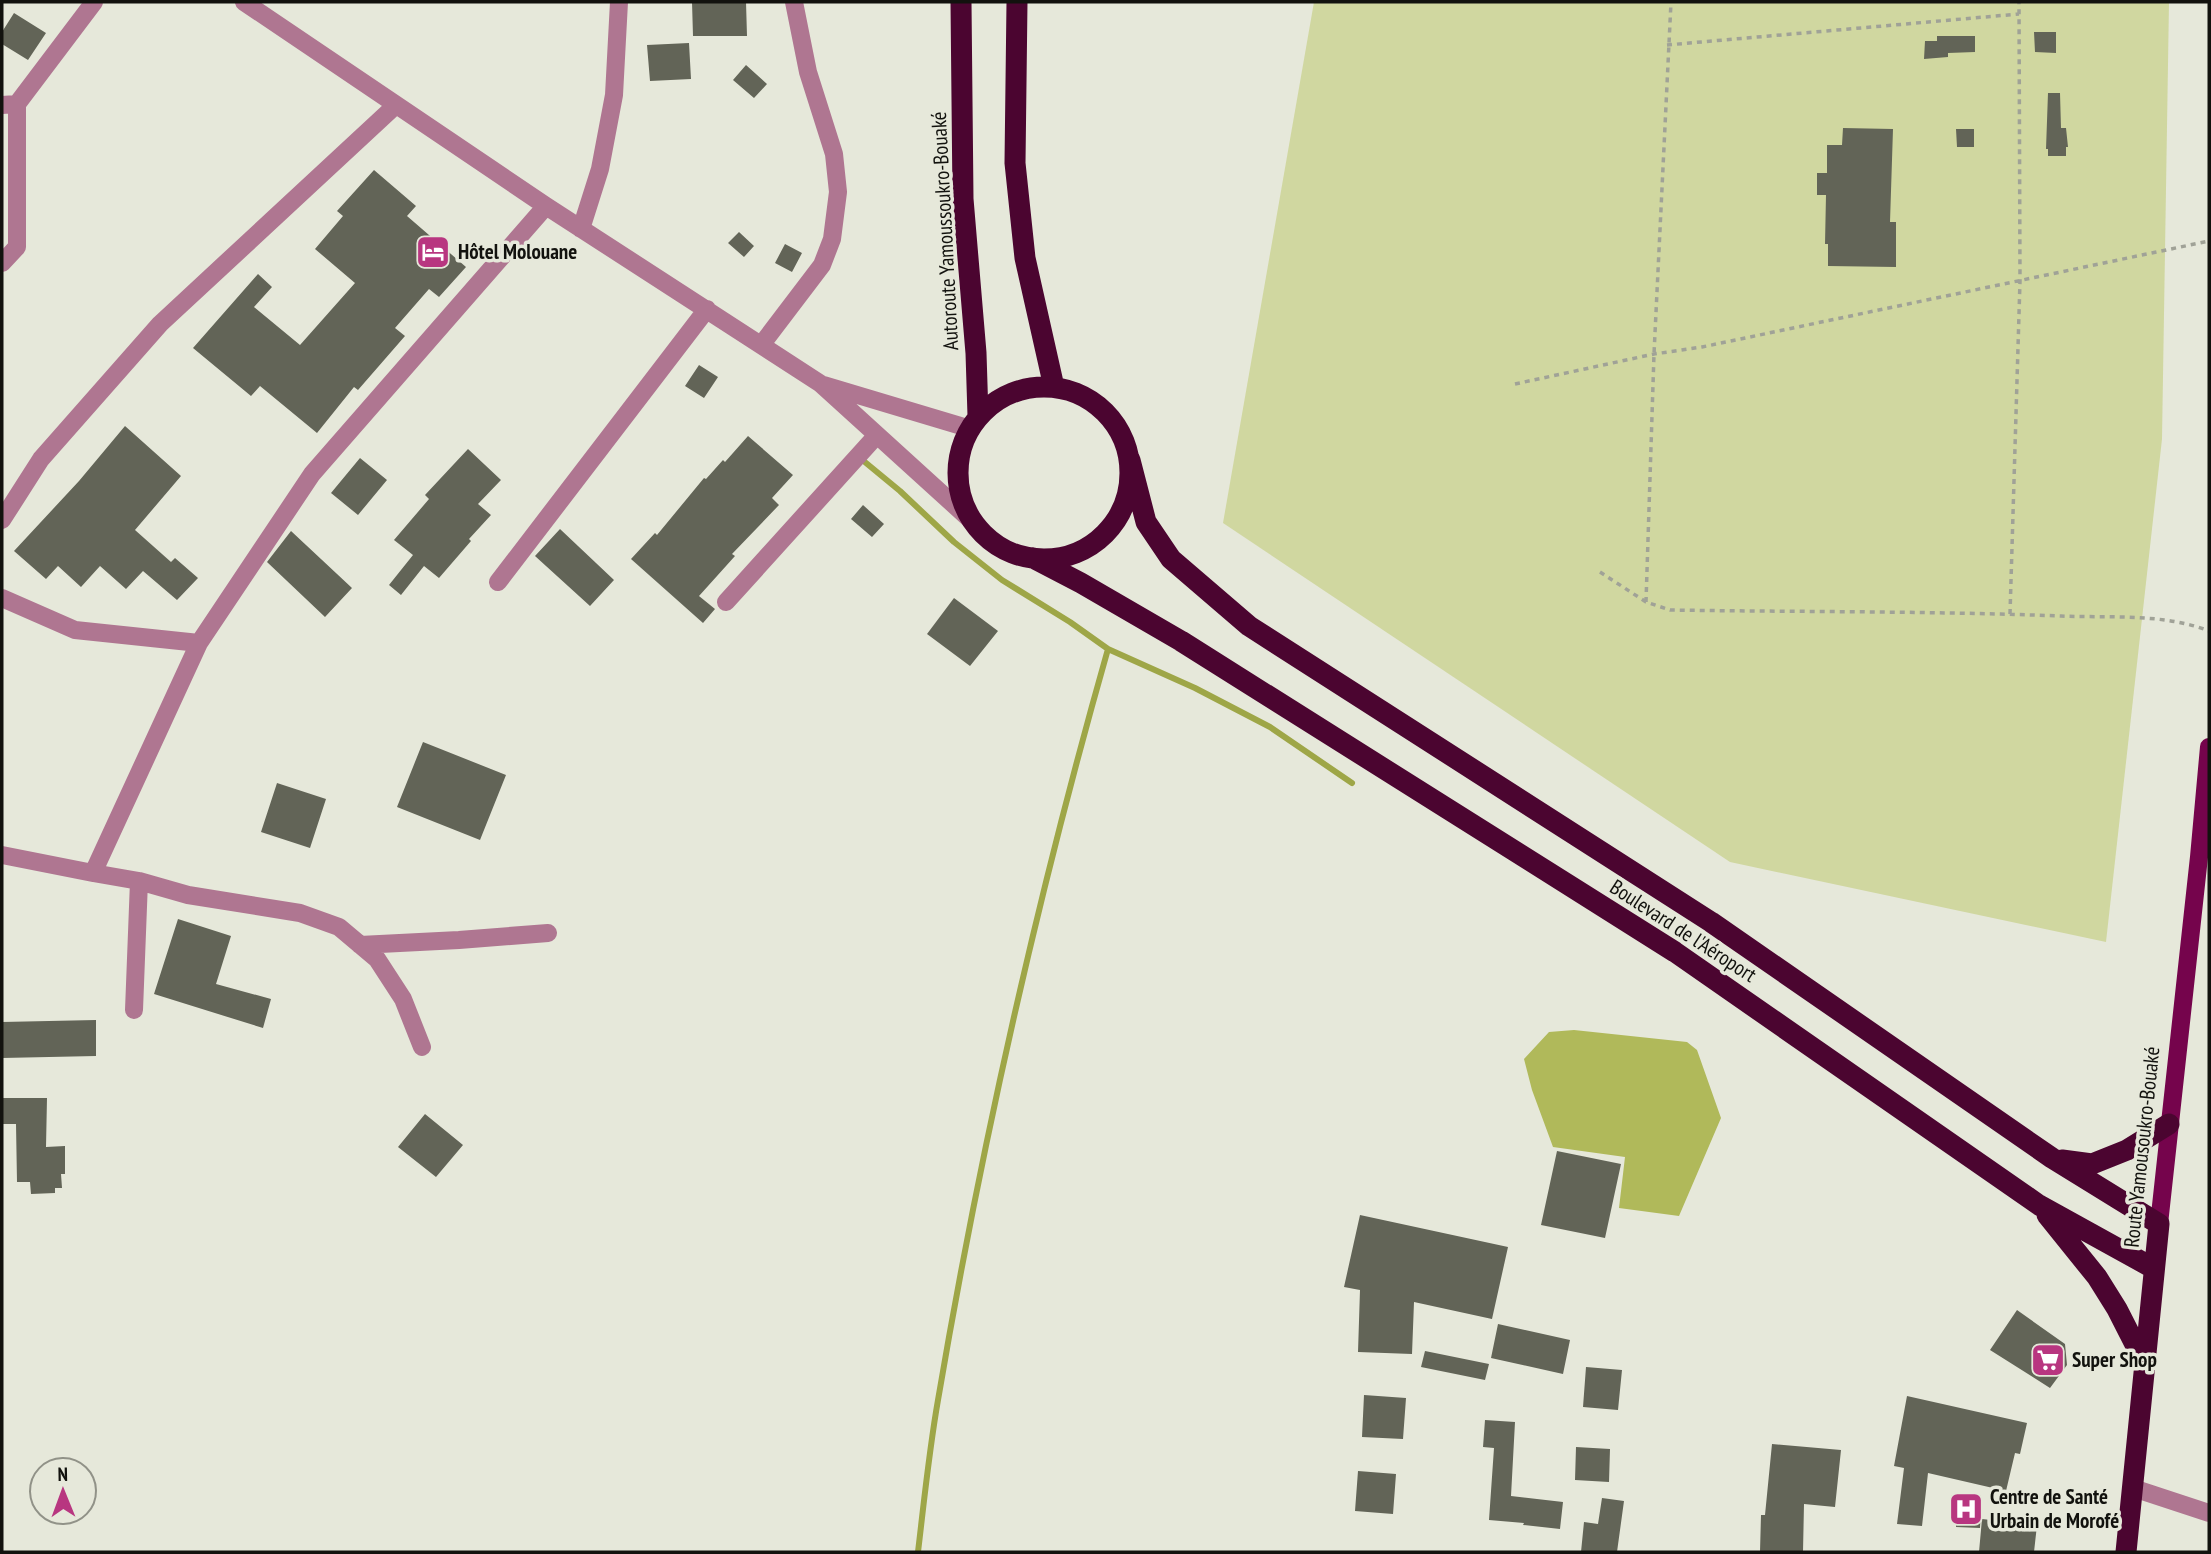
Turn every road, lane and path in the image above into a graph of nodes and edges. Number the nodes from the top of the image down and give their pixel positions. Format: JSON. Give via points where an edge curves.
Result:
{"nodes":[{"id":1,"x":94,"y":2,"type":"edge"},
{"id":2,"x":244,"y":2,"type":"edge"},
{"id":3,"x":619,"y":2,"type":"edge"},
{"id":4,"x":794,"y":2,"type":"edge"},
{"id":5,"x":961,"y":2,"type":"edge"},
{"id":6,"x":1017,"y":2,"type":"edge"},
{"id":7,"x":1671,"y":2,"type":"edge"},
{"id":8,"x":2019,"y":2,"type":"edge"},
{"id":9,"x":2019,"y":14,"type":"junction"},
{"id":10,"x":1667,"y":45,"type":"junction"},
{"id":11,"x":9,"y":105,"type":"edge"},
{"id":12,"x":396,"y":105,"type":"junction"},
{"id":13,"x":546,"y":206,"type":"junction"},
{"id":14,"x":581,"y":229,"type":"junction"},
{"id":15,"x":2209,"y":242,"type":"edge"},
{"id":16,"x":2,"y":263,"type":"edge"},
{"id":17,"x":2020,"y":281,"type":"junction"},
{"id":18,"x":707,"y":309,"type":"junction"},
{"id":19,"x":762,"y":344,"type":"junction"},
{"id":20,"x":1654,"y":354,"type":"junction"},
{"id":21,"x":821,"y":384,"type":"junction"},
{"id":22,"x":1515,"y":384,"type":"dead end"},
{"id":23,"x":1054,"y":387,"type":"junction"},
{"id":24,"x":974,"y":423,"type":"junction"},
{"id":25,"x":877,"y":435,"type":"junction"},
{"id":26,"x":1130,"y":460,"type":"junction"},
{"id":27,"x":2,"y":520,"type":"edge"},
{"id":28,"x":974,"y":523,"type":"junction"},
{"id":29,"x":1033,"y":558,"type":"junction"},
{"id":30,"x":1600,"y":572,"type":"dead end"},
{"id":31,"x":498,"y":582,"type":"dead end"},
{"id":32,"x":2,"y":598,"type":"edge"},
{"id":33,"x":726,"y":602,"type":"dead end"},
{"id":34,"x":1646,"y":602,"type":"junction"},
{"id":35,"x":2010,"y":614,"type":"junction"},
{"id":36,"x":2209,"y":631,"type":"edge"},
{"id":37,"x":199,"y":643,"type":"junction"},
{"id":38,"x":2209,"y":747,"type":"edge"},
{"id":39,"x":2,"y":855,"type":"edge"},
{"id":40,"x":93,"y":873,"type":"junction"},
{"id":41,"x":139,"y":881,"type":"junction"},
{"id":42,"x":548,"y":933,"type":"dead end"},
{"id":43,"x":360,"y":944,"type":"junction"},
{"id":44,"x":134,"y":1010,"type":"dead end"},
{"id":45,"x":422,"y":1047,"type":"dead end"},
{"id":46,"x":2169,"y":1124,"type":"junction"},
{"id":47,"x":2052,"y":1158,"type":"junction"},
{"id":48,"x":2039,"y":1205,"type":"junction"},
{"id":49,"x":2159,"y":1224,"type":"junction"},
{"id":50,"x":2153,"y":1268,"type":"junction"},
{"id":51,"x":2144,"y":1362,"type":"junction"},
{"id":52,"x":2133,"y":1488,"type":"junction"},
{"id":53,"x":2209,"y":1513,"type":"edge"},
{"id":54,"x":2126,"y":1552,"type":"edge"}],
"edges":[{"from":1,"to":11,"type":"street"},
{"from":2,"to":12,"type":"street"},
{"from":3,"to":14,"type":"street","via":[[614,94],[600,169]]},
{"from":4,"to":19,"type":"street","via":[[808,72],[834,154],[838,191],[832,239],[822,265]]},
{"from":5,"to":24,"type":"highway","name":"Autoroute Yamoussoukro-Bouaké","via":[[963,199],[976,354]]},
{"from":6,"to":23,"type":"highway","via":[[1015,163],[1025,258]]},
{"from":7,"to":10,"type":"path"},
{"from":8,"to":9,"type":"path"},
{"from":9,"to":10,"type":"path"},
{"from":9,"to":17,"type":"path"},
{"from":10,"to":20,"type":"path"},
{"from":11,"to":16,"type":"street","via":[[17,247]]},
{"from":12,"to":13,"type":"street"},
{"from":12,"to":27,"type":"street","via":[[160,324],[41,459]]},
{"from":13,"to":14,"type":"street"},
{"from":13,"to":37,"type":"street","via":[[312,474]]},
{"from":14,"to":18,"type":"street"},
{"from":15,"to":17,"type":"path"},
{"from":17,"to":20,"type":"path"},
{"from":17,"to":35,"type":"path"},
{"from":18,"to":19,"type":"street"},
{"from":18,"to":31,"type":"street"},
{"from":19,"to":21,"type":"street"},
{"from":20,"to":22,"type":"path"},
{"from":20,"to":34,"type":"path"},
{"from":21,"to":24,"type":"street"},
{"from":21,"to":25,"type":"street"},
{"from":23,"to":24,"type":"highway","via":[[1026,388],[999,398]]},
{"from":23,"to":26,"type":"highway","via":[[1081,394],[1105,410],[1122,433]]},
{"from":24,"to":28,"type":"highway","via":[[963,441],[957,469],[961,497]]},
{"from":25,"to":28,"type":"street"},
{"from":25,"to":33,"type":"street"},
{"from":26,"to":29,"type":"highway","via":[[1130,486],[1122,512],[1106,533],[1085,549],[1060,558]]},
{"from":26,"to":47,"type":"highway","name":"Boulevard de l'Aéroport","via":[[1146,522],[1171,559],[1249,626],[1711,922]]},
{"from":28,"to":29,"type":"highway","via":[[1010,552]]},
{"from":29,"to":48,"type":"highway","name":"Boulevard de l'Aéroport","via":[[1181,640],[1675,952]]},
{"from":30,"to":34,"type":"path"},
{"from":32,"to":37,"type":"street","via":[[75,630]]},
{"from":34,"to":35,"type":"path","via":[[1670,610]]},
{"from":35,"to":36,"type":"path","via":[[2153,620]]},
{"from":37,"to":40,"type":"street"},
{"from":38,"to":46,"type":"main road","name":"Route Yamousoukro-Bouaké"},
{"from":39,"to":40,"type":"street"},
{"from":40,"to":41,"type":"street"},
{"from":41,"to":43,"type":"street","via":[[188,895],[300,912],[339,927]]},
{"from":41,"to":44,"type":"street"},
{"from":42,"to":43,"type":"street"},
{"from":43,"to":45,"type":"street","via":[[377,959],[402,999]]},
{"from":46,"to":47,"type":"highway","via":[[2127,1150],[2092,1164]]},
{"from":46,"to":49,"type":"main road","name":"Route Yamousoukro-Bouaké"},
{"from":47,"to":49,"type":"highway","name":"Boulevard de l'Aéroport"},
{"from":48,"to":50,"type":"highway","name":"Boulevard de l'Aéroport"},
{"from":48,"to":51,"type":"highway","via":[[2097,1277]]},
{"from":49,"to":50,"type":"highway","name":"Route Yamousoukro-Bouaké"},
{"from":50,"to":51,"type":"highway","name":"Route Yamousoukro-Bouaké"},
{"from":51,"to":52,"type":"highway","name":"Route Yamousoukro-Bouaké"},
{"from":52,"to":53,"type":"street"},
{"from":52,"to":54,"type":"highway","name":"Route Yamousoukro-Bouaké"}]}
